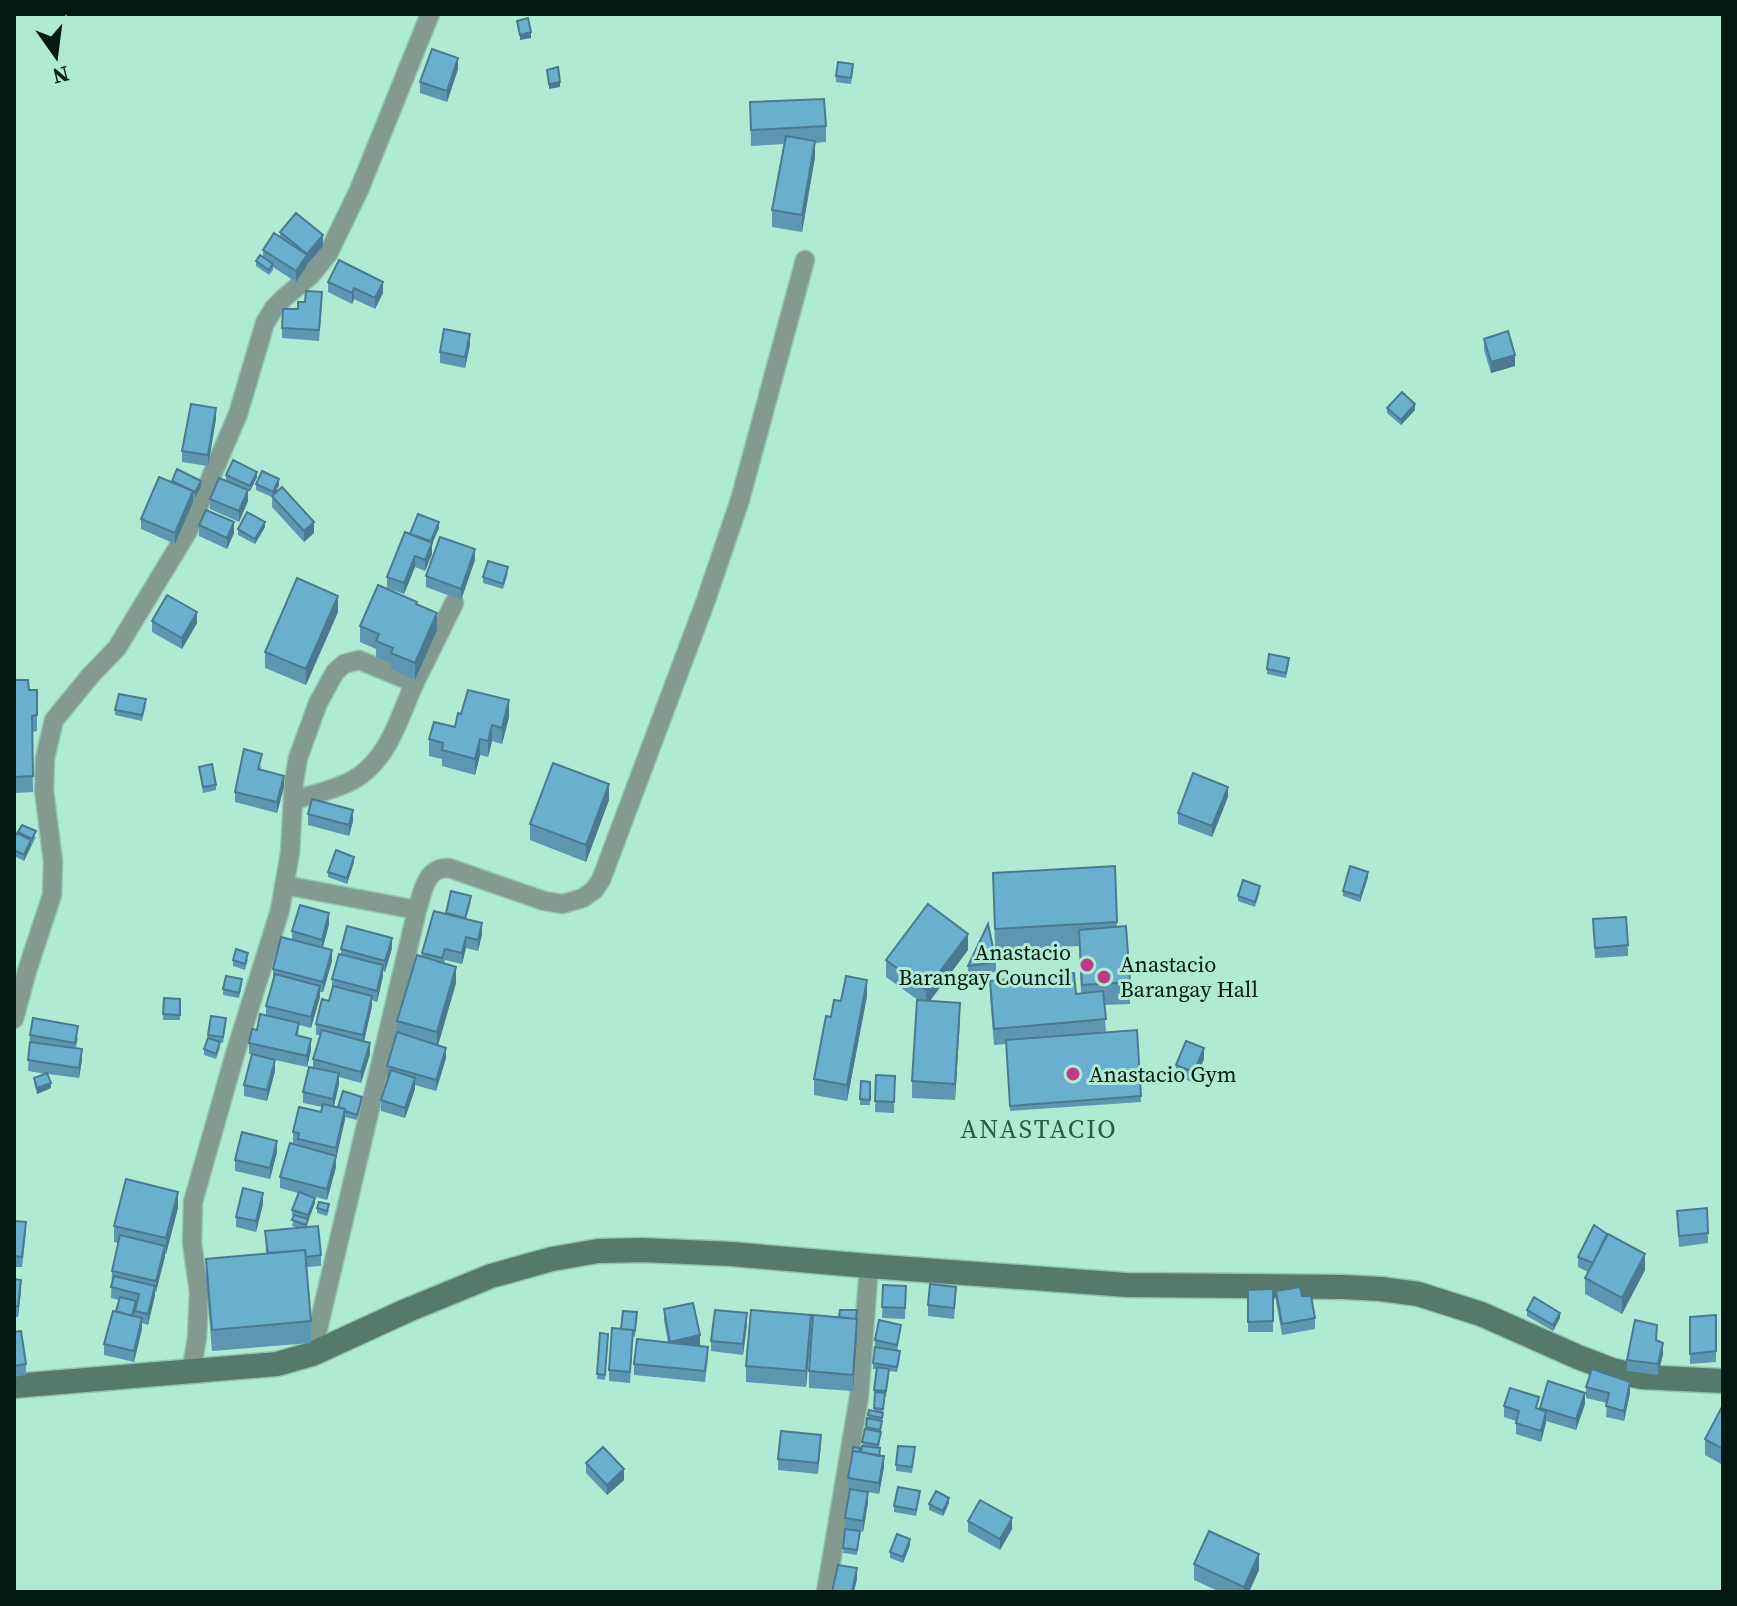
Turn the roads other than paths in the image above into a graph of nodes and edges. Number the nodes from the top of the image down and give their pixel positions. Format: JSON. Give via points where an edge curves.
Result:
{"nodes":[{"id":1,"x":430,"y":14,"type":"edge"},
{"id":2,"x":805,"y":260,"type":"dead end"},
{"id":3,"x":454,"y":603,"type":"dead end"},
{"id":4,"x":415,"y":683,"type":"junction"},
{"id":5,"x":294,"y":800,"type":"junction"},
{"id":6,"x":284,"y":885,"type":"junction"},
{"id":7,"x":417,"y":910,"type":"junction"},
{"id":8,"x":14,"y":1019,"type":"edge"},
{"id":9,"x":869,"y":1266,"type":"junction"},
{"id":10,"x":312,"y":1354,"type":"junction"},
{"id":11,"x":191,"y":1372,"type":"junction"},
{"id":12,"x":1723,"y":1381,"type":"edge"},
{"id":13,"x":14,"y":1386,"type":"edge"},
{"id":14,"x":826,"y":1592,"type":"edge"}],
"edges":[{"from":1,"to":8,"type":"street","via":[[328,254],[265,323],[238,414],[188,531],[117,648],[54,720],[44,790],[52,895]]},
{"from":2,"to":7,"type":"street","via":[[740,500],[601,880],[583,898],[563,904],[439,867],[426,881]]},
{"from":3,"to":4,"type":"street"},
{"from":4,"to":5,"type":"street","via":[[387,746],[368,769],[334,789]]},
{"from":4,"to":5,"type":"street","via":[[359,660],[335,672],[298,758]]},
{"from":5,"to":6,"type":"street"},
{"from":6,"to":7,"type":"street"},
{"from":6,"to":11,"type":"street","via":[[193,1202],[199,1292]]},
{"from":7,"to":10,"type":"street"},
{"from":9,"to":10,"type":"street","via":[[731,1254],[598,1251],[491,1276]]},
{"from":9,"to":12,"type":"street","via":[[1127,1285],[1343,1287],[1418,1294],[1481,1314],[1612,1370],[1641,1377]]},
{"from":9,"to":14,"type":"street","via":[[859,1397]]},
{"from":10,"to":11,"type":"street","via":[[277,1364]]},
{"from":11,"to":13,"type":"street"}]}
